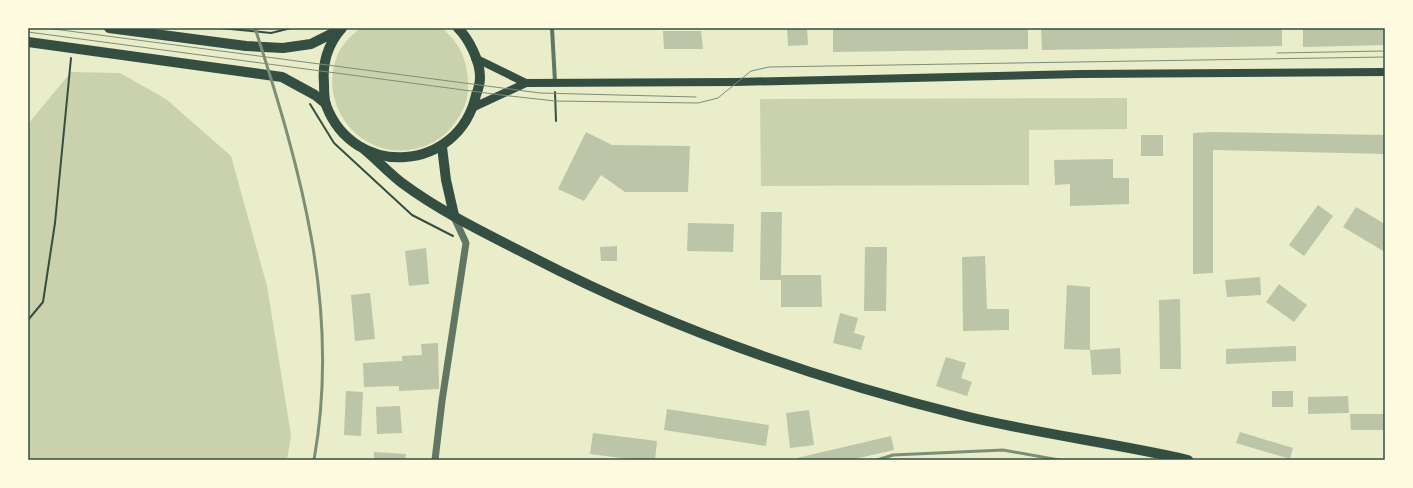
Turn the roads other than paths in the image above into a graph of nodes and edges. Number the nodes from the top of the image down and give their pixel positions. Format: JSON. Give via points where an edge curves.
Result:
{"nodes":[{"id":1,"x":109,"y":28,"type":"edge"},
{"id":2,"x":458,"y":28,"type":"edge"},
{"id":3,"x":552,"y":28,"type":"edge"},
{"id":4,"x":341,"y":29,"type":"edge"},
{"id":5,"x":28,"y":42,"type":"edge"},
{"id":6,"x":475,"y":58,"type":"junction"},
{"id":7,"x":1385,"y":72,"type":"edge"},
{"id":8,"x":526,"y":83,"type":"junction"},
{"id":9,"x":554,"y":83,"type":"junction"},
{"id":10,"x":326,"y":104,"type":"junction"},
{"id":11,"x":474,"y":108,"type":"junction"},
{"id":12,"x":442,"y":147,"type":"junction"},
{"id":13,"x":365,"y":150,"type":"junction"},
{"id":14,"x":454,"y":215,"type":"junction"},
{"id":15,"x":435,"y":460,"type":"edge"},
{"id":16,"x":1188,"y":460,"type":"edge"}],
"edges":[{"from":1,"to":4,"type":"main road","via":[[246,46],[282,48],[311,44]]},
{"from":2,"to":6,"type":"main road","via":[[469,43]]},
{"from":3,"to":9,"type":"street"},
{"from":4,"to":10,"type":"main road","via":[[323,64]]},
{"from":5,"to":10,"type":"main road","via":[[282,77],[314,94]]},
{"from":6,"to":8,"type":"main road"},
{"from":6,"to":11,"type":"main road","via":[[480,77]]},
{"from":7,"to":9,"type":"main road","via":[[1081,74],[736,82]]},
{"from":8,"to":9,"type":"main road"},
{"from":8,"to":11,"type":"main road"},
{"from":10,"to":13,"type":"main road","via":[[335,122],[348,138]]},
{"from":11,"to":12,"type":"main road","via":[[461,130]]},
{"from":12,"to":13,"type":"main road","via":[[417,157],[391,158]]},
{"from":12,"to":14,"type":"main road"},
{"from":13,"to":14,"type":"main road","via":[[428,201]]},
{"from":14,"to":15,"type":"street","via":[[466,243]]},
{"from":14,"to":16,"type":"main road","via":[[572,278],[636,307],[753,353],[850,384],[965,416]]}]}
